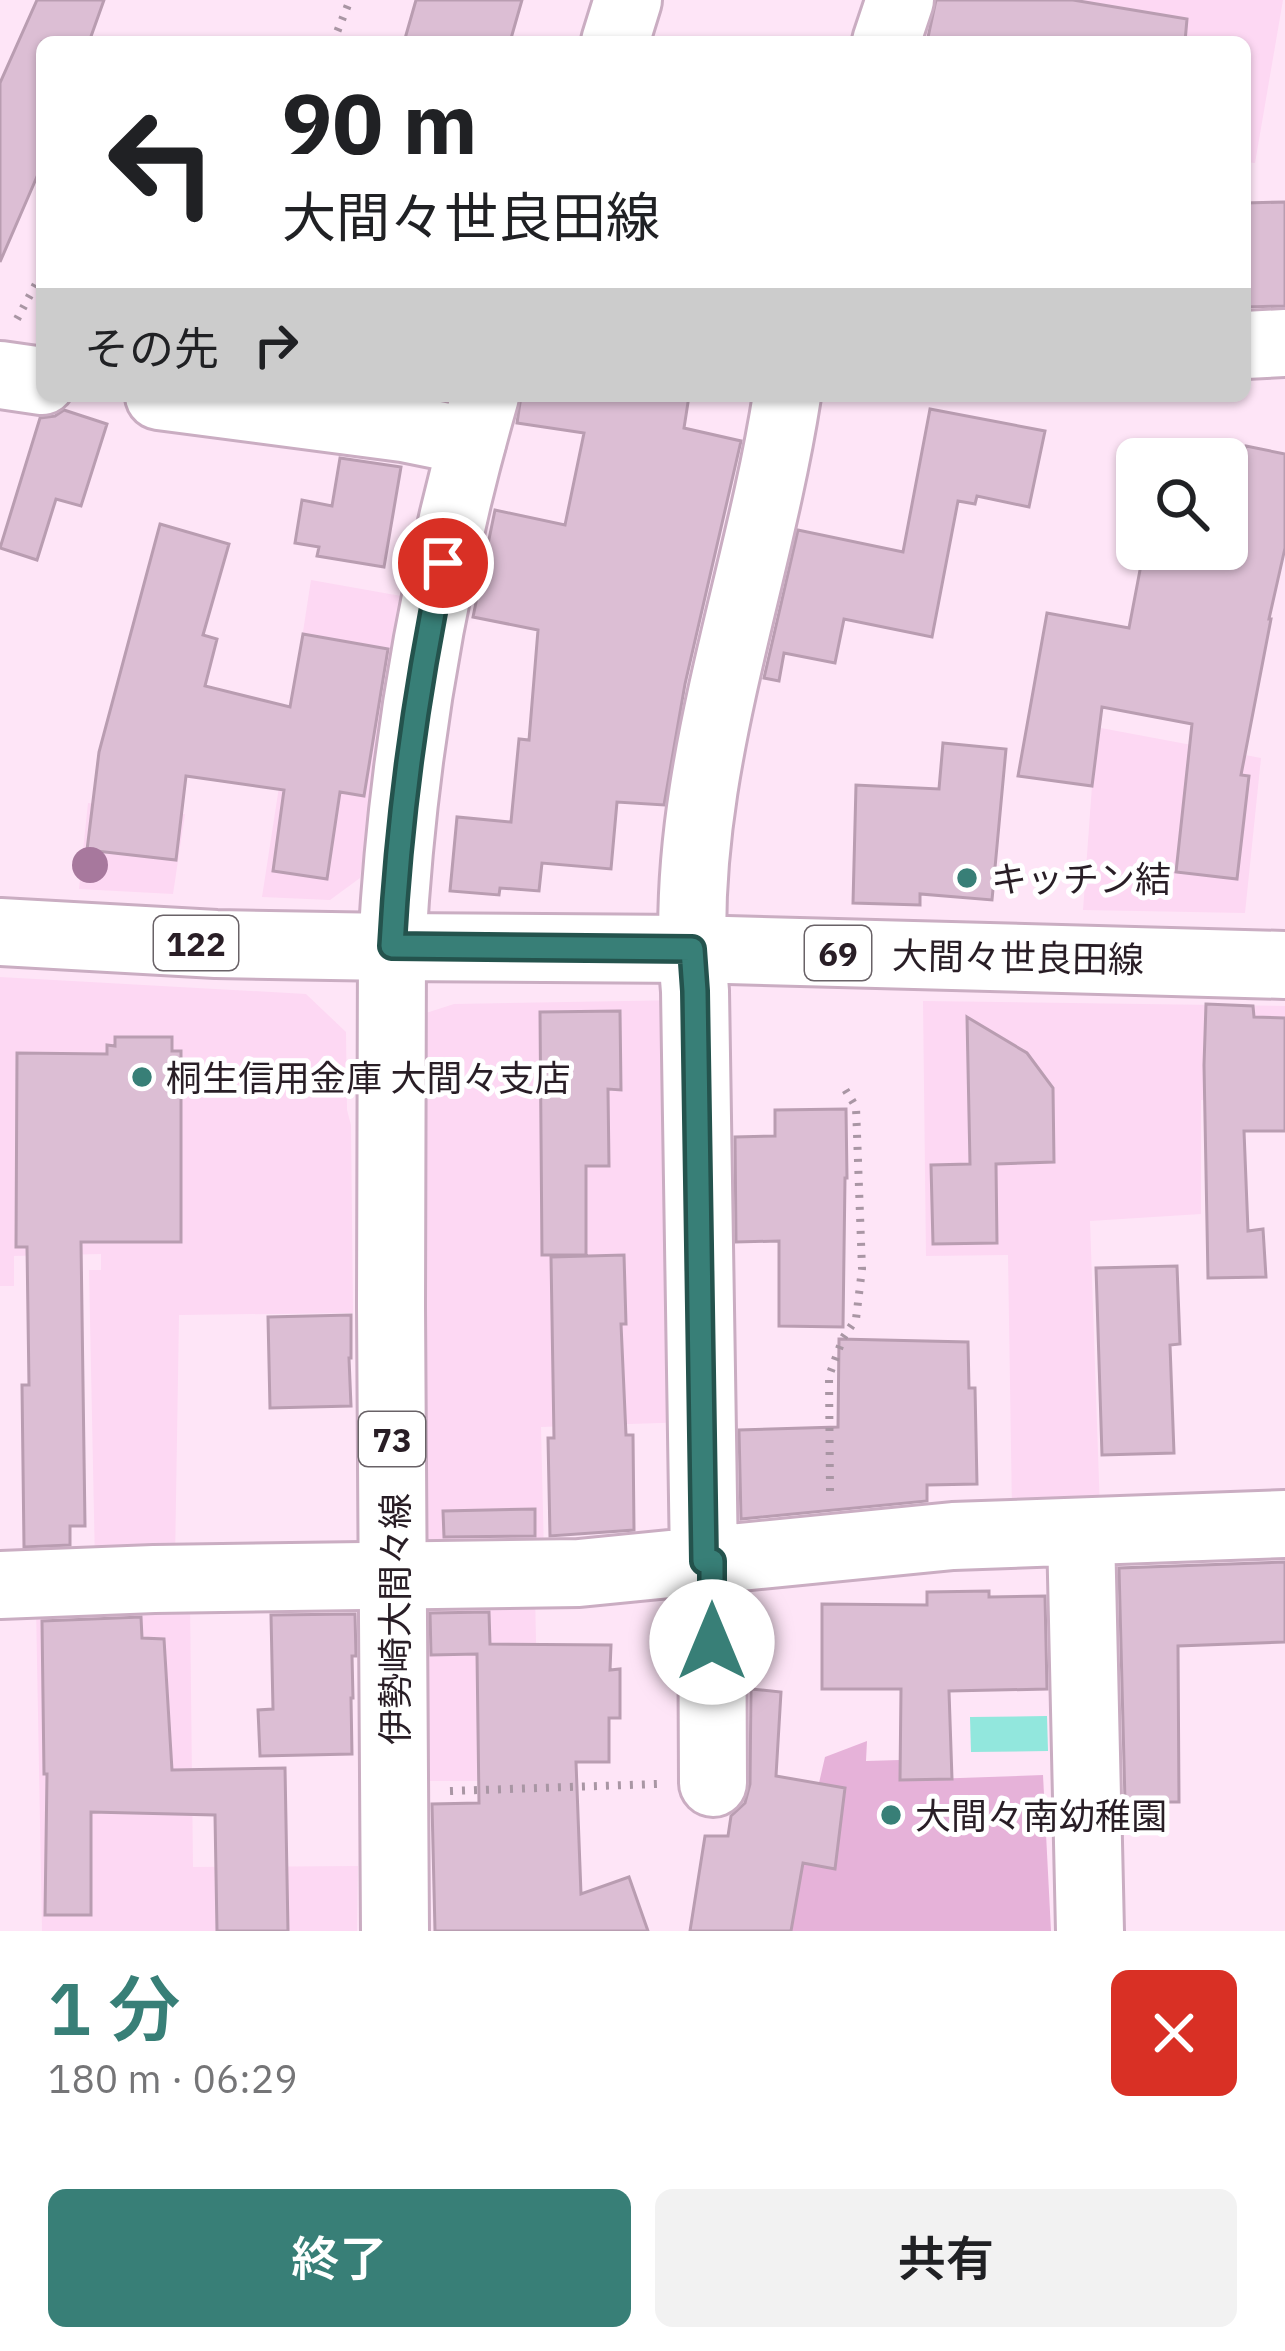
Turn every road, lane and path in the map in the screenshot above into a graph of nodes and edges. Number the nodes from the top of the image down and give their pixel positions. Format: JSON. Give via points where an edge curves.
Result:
{"nodes":[{"id":1,"x":350,"y":0,"type":"edge"},
{"id":2,"x":628,"y":0,"type":"edge"},
{"id":3,"x":900,"y":0,"type":"edge"},
{"id":4,"x":335,"y":36,"type":"edge"},
{"id":5,"x":617,"y":36,"type":"edge"},
{"id":6,"x":888,"y":36,"type":"edge"},
{"id":7,"x":36,"y":295,"type":"edge"},
{"id":8,"x":1251,"y":344,"type":"edge"},
{"id":9,"x":1285,"y":344,"type":"edge"},
{"id":10,"x":18,"y":362,"type":"edge"},
{"id":11,"x":205,"y":402,"type":"edge"},
{"id":12,"x":786,"y":402,"type":"edge"},
{"id":13,"x":478,"y":419,"type":"edge"},
{"id":14,"x":0,"y":932,"type":"edge"},
{"id":15,"x":392,"y":946,"type":"junction"},
{"id":16,"x":692,"y":949,"type":"junction"},
{"id":17,"x":1285,"y":965,"type":"edge"},
{"id":18,"x":843,"y":1086,"type":"dead end"},
{"id":19,"x":1285,"y":1524,"type":"edge"},
{"id":20,"x":1081,"y":1532,"type":"junction"},
{"id":21,"x":830,"y":1547,"type":"junction"},
{"id":22,"x":708,"y":1561,"type":"junction"},
{"id":23,"x":394,"y":1576,"type":"junction"},
{"id":24,"x":0,"y":1585,"type":"edge"},
{"id":25,"x":712,"y":1783,"type":"joint"},
{"id":26,"x":439,"y":1791,"type":"dead end"},
{"id":27,"x":395,"y":1931,"type":"edge"},
{"id":28,"x":1090,"y":1931,"type":"edge"}],
"edges":[{"from":1,"to":4,"type":"path"},
{"from":2,"to":5,"type":"main road"},
{"from":3,"to":6,"type":"main road"},
{"from":7,"to":10,"type":"path"},
{"from":8,"to":9,"type":"main road"},
{"from":11,"to":13,"type":"main road","via":[[403,428]]},
{"from":12,"to":16,"type":"main road","via":[[721,694],[696,850]]},
{"from":13,"to":15,"type":"main road","name":"伊勢崎大間々線","via":[[417,694]]},
{"from":14,"to":15,"type":"main road","number":"122"},
{"from":15,"to":16,"type":"main road","name":"大間々世良田線","number":"69"},
{"from":15,"to":23,"type":"main road","name":"伊勢崎大間々線","number":"73"},
{"from":16,"to":17,"type":"main road","name":"大間々世良田線","number":"69"},
{"from":16,"to":22,"type":"main road"},
{"from":18,"to":21,"type":"path","via":[[856,1108],[862,1269],[856,1318],[829,1376]]},
{"from":19,"to":20,"type":"main road"},
{"from":20,"to":21,"type":"main road"},
{"from":20,"to":28,"type":"main road"},
{"from":21,"to":22,"type":"main road"},
{"from":22,"to":23,"type":"main road"},
{"from":22,"to":25,"type":"main road"},
{"from":23,"to":24,"type":"main road"},
{"from":23,"to":27,"type":"main road","name":"伊勢崎大間々線","number":"73"},
{"from":25,"to":26,"type":"path"}]}
